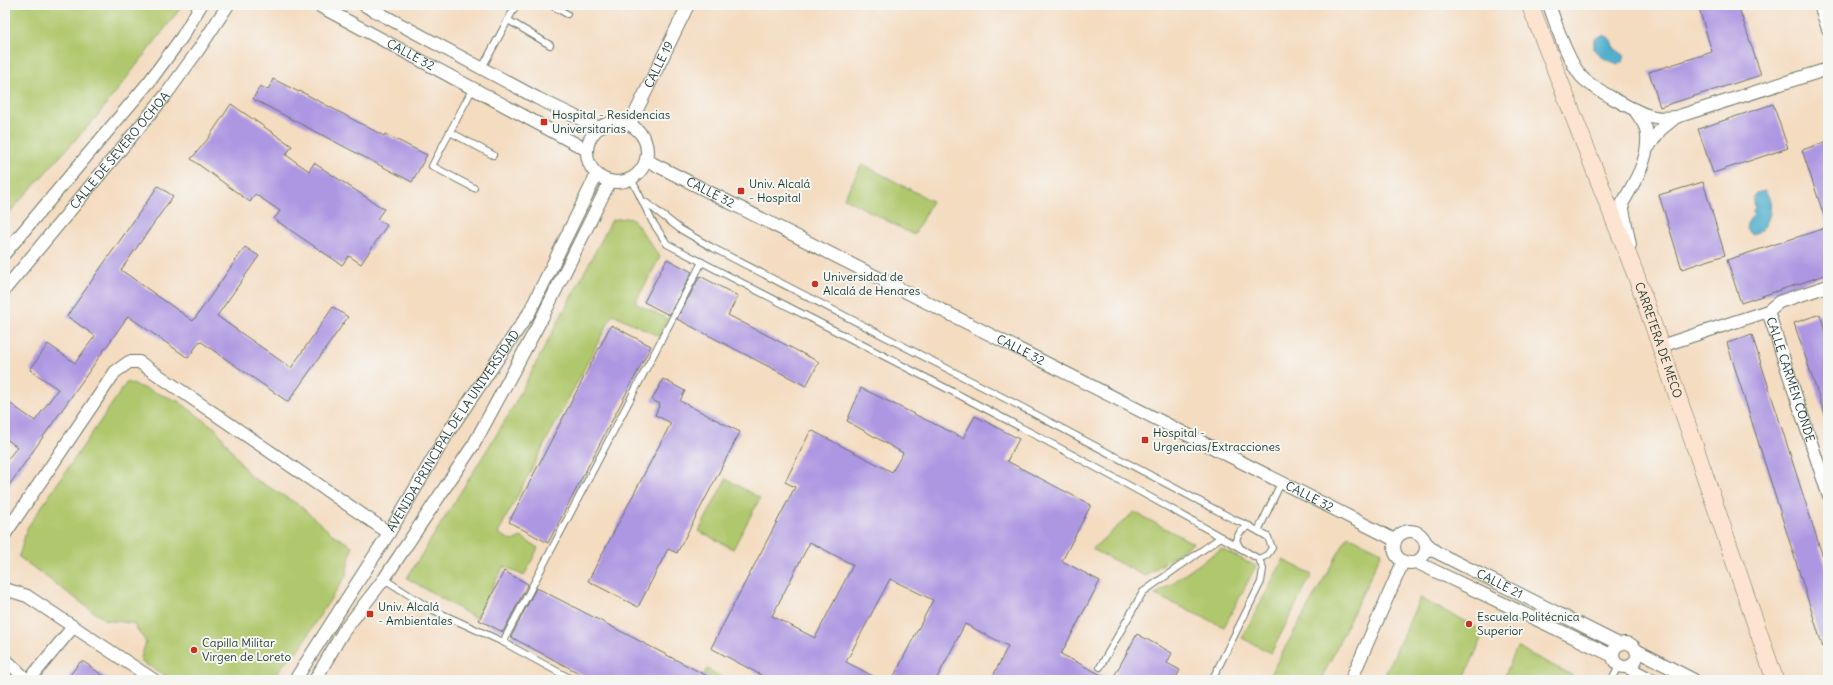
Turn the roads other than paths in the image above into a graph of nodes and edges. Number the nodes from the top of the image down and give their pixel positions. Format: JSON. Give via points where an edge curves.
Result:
{"nodes":[{"id":1,"x":201,"y":5,"type":"edge"},
{"id":2,"x":228,"y":5,"type":"edge"},
{"id":3,"x":318,"y":5,"type":"edge"},
{"id":4,"x":364,"y":5,"type":"edge"},
{"id":5,"x":516,"y":5,"type":"edge"},
{"id":6,"x":551,"y":5,"type":"edge"},
{"id":7,"x":688,"y":5,"type":"edge"},
{"id":8,"x":1530,"y":5,"type":"edge"},
{"id":9,"x":1550,"y":5,"type":"edge"},
{"id":10,"x":1820,"y":5,"type":"edge"},
{"id":11,"x":567,"y":14,"type":"dead end"},
{"id":12,"x":508,"y":20,"type":"junction"},
{"id":13,"x":1828,"y":29,"type":"edge"},
{"id":14,"x":550,"y":45,"type":"dead end"},
{"id":15,"x":482,"y":68,"type":"junction"},
{"id":16,"x":1828,"y":69,"type":"edge"},
{"id":17,"x":473,"y":88,"type":"junction"},
{"id":18,"x":1635,"y":110,"type":"junction"},
{"id":19,"x":1676,"y":117,"type":"junction"},
{"id":20,"x":630,"y":124,"type":"junction"},
{"id":21,"x":599,"y":128,"type":"junction"},
{"id":22,"x":450,"y":132,"type":"junction"},
{"id":23,"x":1647,"y":149,"type":"junction"},
{"id":24,"x":587,"y":150,"type":"junction"},
{"id":25,"x":493,"y":155,"type":"dead end"},
{"id":26,"x":646,"y":160,"type":"junction"},
{"id":27,"x":597,"y":174,"type":"junction"},
{"id":28,"x":631,"y":178,"type":"junction"},
{"id":29,"x":610,"y":180,"type":"junction"},
{"id":30,"x":474,"y":188,"type":"dead end"},
{"id":31,"x":644,"y":201,"type":"junction"},
{"id":32,"x":5,"y":253,"type":"edge"},
{"id":33,"x":702,"y":262,"type":"junction"},
{"id":34,"x":1637,"y":278,"type":"junction"},
{"id":35,"x":1828,"y":286,"type":"edge"},
{"id":36,"x":5,"y":289,"type":"edge"},
{"id":37,"x":1768,"y":310,"type":"junction"},
{"id":38,"x":1661,"y":346,"type":"junction"},
{"id":39,"x":1281,"y":483,"type":"junction"},
{"id":40,"x":1828,"y":494,"type":"edge"},
{"id":41,"x":1249,"y":526,"type":"junction"},
{"id":42,"x":1258,"y":531,"type":"junction"},
{"id":43,"x":5,"y":534,"type":"edge"},
{"id":44,"x":389,"y":534,"type":"junction"},
{"id":45,"x":1221,"y":537,"type":"junction"},
{"id":46,"x":1395,"y":540,"type":"junction"},
{"id":47,"x":1425,"y":542,"type":"junction"},
{"id":48,"x":1240,"y":548,"type":"junction"},
{"id":49,"x":1259,"y":559,"type":"junction"},
{"id":50,"x":1404,"y":562,"type":"junction"},
{"id":51,"x":1416,"y":562,"type":"junction"},
{"id":52,"x":384,"y":579,"type":"junction"},
{"id":53,"x":5,"y":589,"type":"edge"},
{"id":54,"x":73,"y":627,"type":"junction"},
{"id":55,"x":503,"y":642,"type":"junction"},
{"id":56,"x":1619,"y":644,"type":"junction"},
{"id":57,"x":1636,"y":650,"type":"junction"},
{"id":58,"x":5,"y":659,"type":"edge"},
{"id":59,"x":1620,"y":663,"type":"junction"},
{"id":60,"x":1100,"y":667,"type":"dead end"},
{"id":61,"x":28,"y":680,"type":"edge"},
{"id":62,"x":154,"y":680,"type":"edge"},
{"id":63,"x":294,"y":680,"type":"edge"},
{"id":64,"x":315,"y":680,"type":"edge"},
{"id":65,"x":573,"y":680,"type":"edge"},
{"id":66,"x":1212,"y":680,"type":"edge"},
{"id":67,"x":1351,"y":680,"type":"edge"},
{"id":68,"x":1612,"y":680,"type":"edge"},
{"id":69,"x":1652,"y":680,"type":"edge"},
{"id":70,"x":1694,"y":680,"type":"edge"},
{"id":71,"x":1775,"y":680,"type":"edge"}],
"edges":[{"from":1,"to":32,"type":"street","name":"CALLE DE SEVERO OCHOA","via":[[182,37],[149,82]]},
{"from":2,"to":36,"type":"street","name":"CALLE DE SEVERO OCHOA","via":[[165,96]]},
{"from":3,"to":17,"type":"street","name":"CALLE 32"},
{"from":4,"to":15,"type":"street","name":"CALLE 32"},
{"from":5,"to":12,"type":"lane"},
{"from":6,"to":11,"type":"lane"},
{"from":7,"to":20,"type":"street","name":"CALLE 19"},
{"from":8,"to":34,"type":"street","name":"CARRETERA DE MECO"},
{"from":9,"to":18,"type":"street","via":[[1568,57],[1581,77]]},
{"from":10,"to":13,"type":"street"},
{"from":12,"to":14,"type":"lane"},
{"from":12,"to":15,"type":"lane"},
{"from":15,"to":21,"type":"street","name":"CALLE 32"},
{"from":16,"to":19,"type":"street"},
{"from":17,"to":22,"type":"lane"},
{"from":17,"to":24,"type":"street","name":"CALLE 32"},
{"from":18,"to":19,"type":"street","via":[[1655,118]]},
{"from":18,"to":23,"type":"street","via":[[1646,128]]},
{"from":19,"to":23,"type":"street","via":[[1660,130]]},
{"from":20,"to":21,"type":"street","via":[[614,122]]},
{"from":20,"to":26,"type":"street","via":[[642,136]]},
{"from":21,"to":24,"type":"street","via":[[589,142]]},
{"from":22,"to":25,"type":"lane"},
{"from":22,"to":30,"type":"lane","via":[[432,166]]},
{"from":23,"to":34,"type":"street","via":[[1637,178],[1622,204]]},
{"from":24,"to":27,"type":"street","via":[[591,167]]},
{"from":26,"to":28,"type":"street","via":[[638,173]]},
{"from":26,"to":39,"type":"street","name":"CALLE 32"},
{"from":27,"to":29,"type":"street"},
{"from":27,"to":44,"type":"street","name":"AVENIDA PRINCIPAL DE LA UNIVERSIDAD","via":[[529,313],[449,431]]},
{"from":28,"to":29,"type":"street"},
{"from":28,"to":31,"type":"lane"},
{"from":29,"to":52,"type":"street","name":"AVENIDA PRINCIPAL DE LA UNIVERSIDAD","via":[[542,318],[474,444]]},
{"from":31,"to":33,"type":"lane","via":[[652,221],[668,244]]},
{"from":31,"to":41,"type":"lane","via":[[680,229],[711,247]]},
{"from":33,"to":45,"type":"lane","via":[[1008,421]]},
{"from":33,"to":55,"type":"lane"},
{"from":34,"to":38,"type":"street","name":"CARRETERA DE MECO"},
{"from":35,"to":37,"type":"street","name":"CALLE CARMEN CONDE","via":[[1778,302]]},
{"from":37,"to":38,"type":"street","name":"CALLE CARMEN CONDE"},
{"from":37,"to":40,"type":"street","name":"CALLE CARMEN CONDE"},
{"from":38,"to":71,"type":"street","name":"CARRETERA DE MECO"},
{"from":39,"to":42,"type":"lane"},
{"from":39,"to":46,"type":"street","name":"CALLE 32"},
{"from":41,"to":42,"type":"lane"},
{"from":41,"to":48,"type":"lane","via":[[1240,532],[1236,540]]},
{"from":42,"to":49,"type":"lane","via":[[1268,537],[1272,548],[1267,555]]},
{"from":43,"to":44,"type":"street","via":[[115,372],[129,362],[139,362]]},
{"from":44,"to":63,"type":"street","name":"AVENIDA PRINCIPAL DE LA UNIVERSIDAD"},
{"from":45,"to":48,"type":"lane"},
{"from":45,"to":60,"type":"lane","via":[[1143,592]]},
{"from":46,"to":47,"type":"street","via":[[1404,532],[1410,531],[1417,532]]},
{"from":46,"to":50,"type":"street","via":[[1395,553]]},
{"from":47,"to":51,"type":"street","via":[[1424,554]]},
{"from":47,"to":56,"type":"street","name":"CALLE 21","via":[[1436,552]]},
{"from":48,"to":49,"type":"lane"},
{"from":49,"to":66,"type":"lane","via":[[1263,569],[1261,582]]},
{"from":50,"to":51,"type":"street"},
{"from":50,"to":67,"type":"street"},
{"from":51,"to":59,"type":"street","name":"CALLE 21"},
{"from":52,"to":55,"type":"lane","via":[[431,609]]},
{"from":52,"to":64,"type":"street","name":"AVENIDA PRINCIPAL DE LA UNIVERSIDAD","via":[[343,632]]},
{"from":53,"to":54,"type":"street","via":[[27,596]]},
{"from":54,"to":61,"type":"street"},
{"from":54,"to":62,"type":"street"},
{"from":55,"to":65,"type":"lane"},
{"from":56,"to":57,"type":"street","via":[[1632,645]]},
{"from":56,"to":59,"type":"street","via":[[1614,651]]},
{"from":57,"to":59,"type":"street","via":[[1636,661]]},
{"from":57,"to":70,"type":"street"},
{"from":58,"to":61,"type":"street"},
{"from":59,"to":68,"type":"lane"},
{"from":59,"to":69,"type":"street","name":"CALLE 21"}]}
